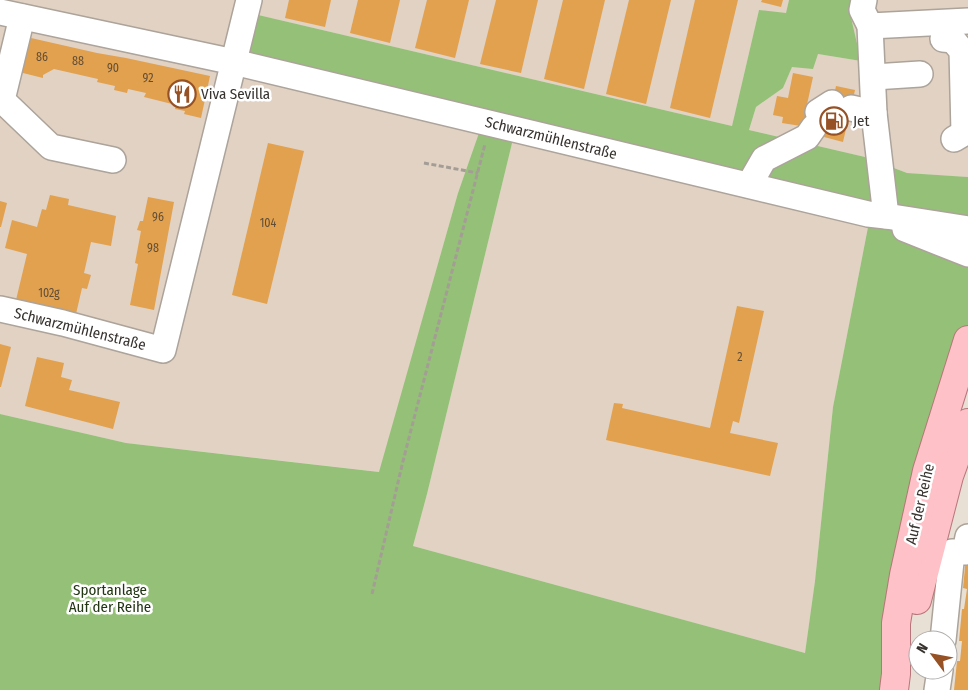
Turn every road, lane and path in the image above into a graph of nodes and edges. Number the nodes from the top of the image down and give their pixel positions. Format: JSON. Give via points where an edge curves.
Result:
{"nodes":[{"id":1,"x":249,"y":0,"type":"edge"},
{"id":2,"x":864,"y":0,"type":"edge"},
{"id":3,"x":11,"y":14,"type":"edge"},
{"id":4,"x":968,"y":21,"type":"edge"},
{"id":5,"x":870,"y":26,"type":"junction"},
{"id":6,"x":943,"y":39,"type":"dead end"},
{"id":7,"x":234,"y":62,"type":"junction"},
{"id":8,"x":920,"y":74,"type":"dead end"},
{"id":9,"x":874,"y":77,"type":"junction"},
{"id":10,"x":833,"y":117,"type":"junction"},
{"id":11,"x":490,"y":124,"type":"junction"},
{"id":12,"x":954,"y":139,"type":"dead end"},
{"id":13,"x":113,"y":160,"type":"dead end"},
{"id":14,"x":424,"y":163,"type":"dead end"},
{"id":15,"x":478,"y":172,"type":"junction"},
{"id":16,"x":749,"y":185,"type":"junction"},
{"id":17,"x":877,"y":215,"type":"junction"},
{"id":18,"x":968,"y":229,"type":"edge"},
{"id":19,"x":968,"y":254,"type":"edge"},
{"id":20,"x":0,"y":309,"type":"edge"},
{"id":21,"x":968,"y":340,"type":"edge"},
{"id":22,"x":968,"y":417,"type":"edge"},
{"id":23,"x":941,"y":425,"type":"junction"},
{"id":24,"x":965,"y":439,"type":"edge"},
{"id":25,"x":960,"y":544,"type":"edge"},
{"id":26,"x":372,"y":594,"type":"dead end"},
{"id":27,"x":945,"y":630,"type":"edge"},
{"id":28,"x":895,"y":682,"type":"edge"}],
"edges":[{"from":1,"to":7,"type":"street"},
{"from":2,"to":5,"type":"street","via":[[862,10]]},
{"from":3,"to":7,"type":"street","name":"Schwarzmühlenstraße"},
{"from":3,"to":13,"type":"street","via":[[2,100],[51,147]]},
{"from":4,"to":5,"type":"street"},
{"from":5,"to":9,"type":"street"},
{"from":6,"to":12,"type":"street","via":[[953,40],[962,51],[964,133]]},
{"from":7,"to":11,"type":"street","name":"Schwarzmühlenstraße"},
{"from":7,"to":20,"type":"street","name":"Schwarzmühlenstraße","via":[[163,350]]},
{"from":8,"to":9,"type":"street"},
{"from":9,"to":10,"type":"street"},
{"from":10,"to":16,"type":"street","via":[[764,159]]},
{"from":10,"to":17,"type":"street","via":[[879,156]]},
{"from":11,"to":15,"type":"path"},
{"from":11,"to":16,"type":"street","name":"Schwarzmühlenstraße"},
{"from":14,"to":15,"type":"path"},
{"from":15,"to":26,"type":"path"},
{"from":16,"to":17,"type":"street","name":"Schwarzmühlenstraße"},
{"from":17,"to":18,"type":"street","name":"Schwarzmühlenstraße"},
{"from":17,"to":19,"type":"street","name":"Schwarzmühlenstraße"},
{"from":21,"to":23,"type":"main road","name":"Auf der Reihe"},
{"from":22,"to":23,"type":"main road"},
{"from":23,"to":24,"type":"main road"},
{"from":23,"to":28,"type":"main road","name":"Auf der Reihe","via":[[927,471],[904,575],[896,623]]},
{"from":24,"to":28,"type":"main road","name":"Auf der Reihe","via":[[949,476]]},
{"from":25,"to":27,"type":"street"}]}
